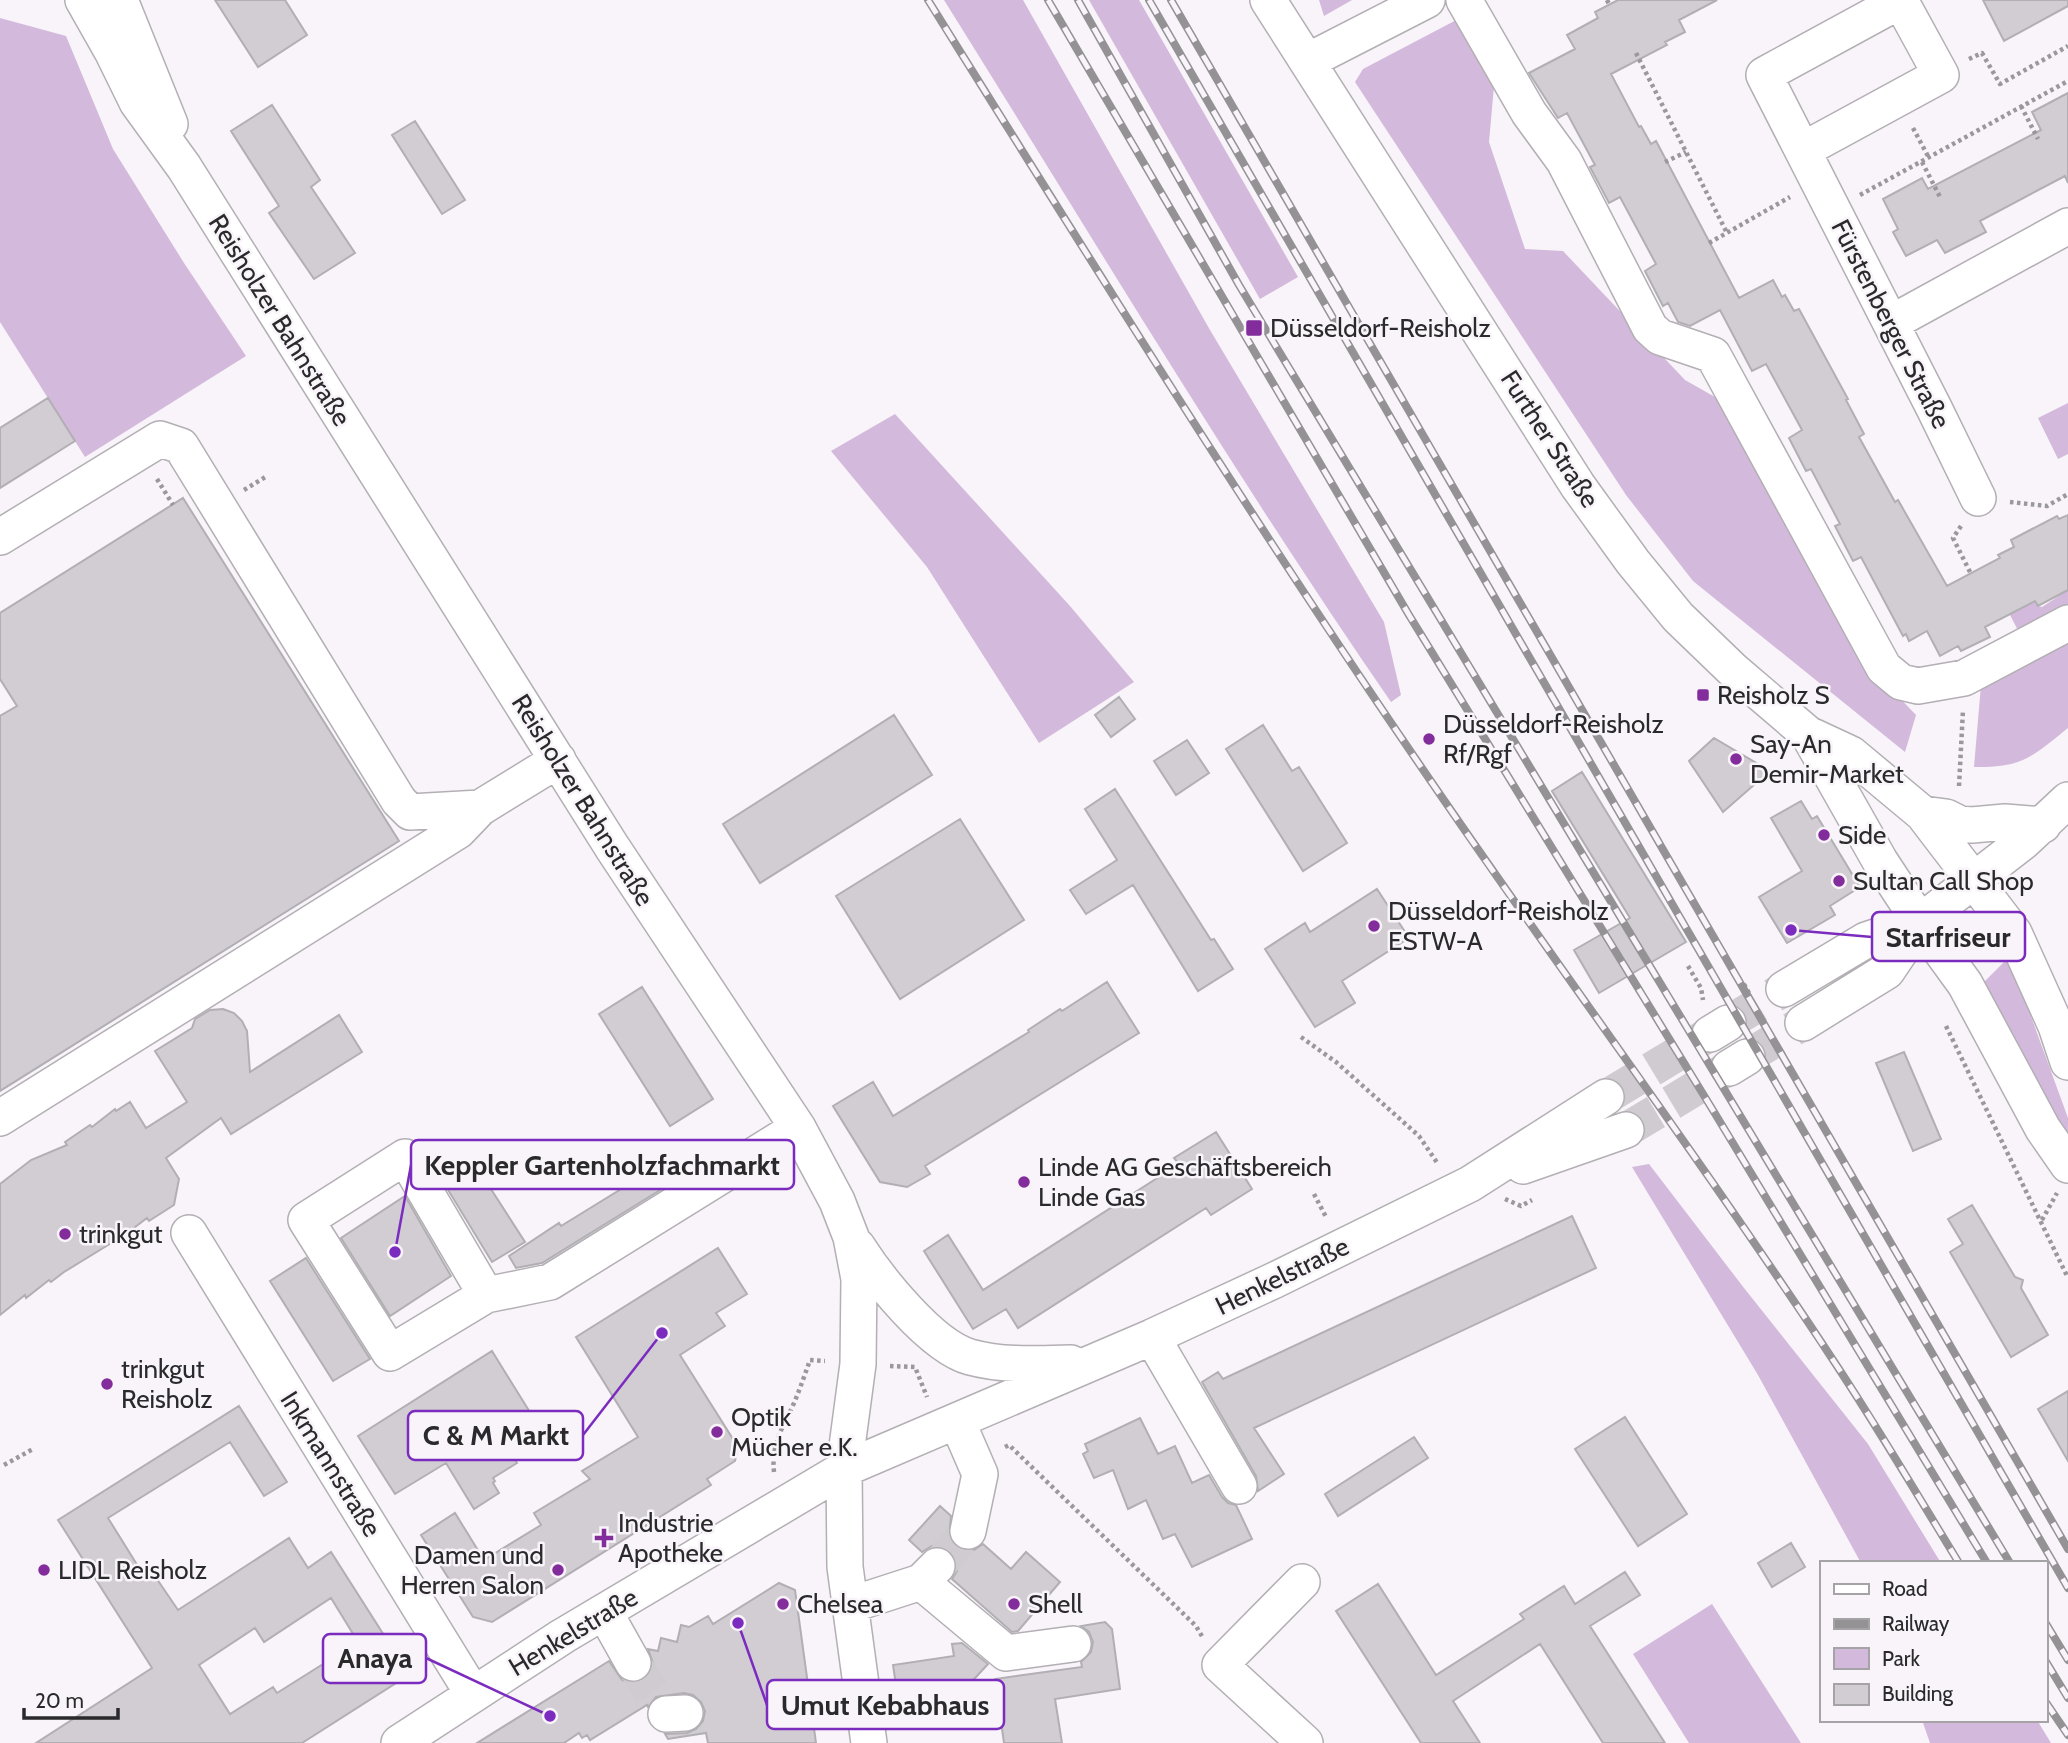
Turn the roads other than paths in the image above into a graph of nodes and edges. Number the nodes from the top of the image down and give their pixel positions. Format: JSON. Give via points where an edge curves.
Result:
{"nodes":[{"id":1,"x":83,"y":0,"type":"edge"},
{"id":2,"x":120,"y":0,"type":"edge"},
{"id":3,"x":1268,"y":0,"type":"edge"},
{"id":4,"x":1427,"y":0,"type":"edge"},
{"id":5,"x":1464,"y":0,"type":"edge"},
{"id":6,"x":1900,"y":1,"type":"edge"},
{"id":7,"x":1308,"y":61,"type":"junction"},
{"id":8,"x":1802,"y":150,"type":"junction"},
{"id":9,"x":184,"y":167,"type":"junction"},
{"id":10,"x":2068,"y":226,"type":"edge"},
{"id":11,"x":1891,"y":323,"type":"junction"},
{"id":12,"x":1978,"y":498,"type":"road end"},
{"id":13,"x":0,"y":537,"type":"edge"},
{"id":14,"x":2068,"y":623,"type":"edge"},
{"id":15,"x":1808,"y":734,"type":"junction"},
{"id":16,"x":558,"y":760,"type":"junction"},
{"id":17,"x":2068,"y":800,"type":"edge"},
{"id":18,"x":480,"y":808,"type":"junction"},
{"id":19,"x":1923,"y":814,"type":"junction"},
{"id":20,"x":2043,"y":825,"type":"junction"},
{"id":21,"x":1973,"y":881,"type":"junction"},
{"id":22,"x":1920,"y":922,"type":"junction"},
{"id":23,"x":1784,"y":989,"type":"tunnel mouth"},
{"id":24,"x":1803,"y":1023,"type":"tunnel mouth"},
{"id":25,"x":2068,"y":1062,"type":"edge"},
{"id":26,"x":1606,"y":1097,"type":"tunnel mouth"},
{"id":27,"x":0,"y":1118,"type":"edge"},
{"id":28,"x":798,"y":1128,"type":"junction"},
{"id":29,"x":1626,"y":1130,"type":"tunnel mouth"},
{"id":30,"x":2068,"y":1165,"type":"edge"},
{"id":31,"x":1470,"y":1184,"type":"junction"},
{"id":32,"x":189,"y":1233,"type":"dead end"},
{"id":33,"x":851,"y":1237,"type":"junction"},
{"id":34,"x":486,"y":1295,"type":"junction"},
{"id":35,"x":1152,"y":1337,"type":"junction"},
{"id":36,"x":1090,"y":1362,"type":"junction"},
{"id":37,"x":957,"y":1421,"type":"junction"},
{"id":38,"x":844,"y":1469,"type":"junction"},
{"id":39,"x":1239,"y":1486,"type":"dead end"},
{"id":40,"x":968,"y":1531,"type":"tunnel mouth"},
{"id":41,"x":1302,"y":1583,"type":"dead end"},
{"id":42,"x":849,"y":1605,"type":"junction"},
{"id":43,"x":605,"y":1613,"type":"junction"},
{"id":44,"x":1073,"y":1644,"type":"dead end"},
{"id":45,"x":633,"y":1663,"type":"tunnel mouth"},
{"id":46,"x":473,"y":1694,"type":"junction"},
{"id":47,"x":398,"y":1743,"type":"edge"},
{"id":48,"x":869,"y":1743,"type":"edge"},
{"id":49,"x":1305,"y":1743,"type":"edge"}],
"edges":[{"from":1,"to":9,"type":"street","name":"Reisholzer Bahnstraße","via":[[136,102]]},
{"from":2,"to":9,"type":"street","name":"Reisholzer Bahnstraße"},
{"from":3,"to":7,"type":"street","name":"Further Straße"},
{"from":4,"to":7,"type":"street"},
{"from":5,"to":14,"type":"street","via":[[1529,113],[1564,161],[1650,328],[1660,337],[1713,355],[1884,668],[1901,682],[1918,686],[1965,678]]},
{"from":6,"to":8,"type":"street","name":"Fürstenberger Straße","via":[[1764,75]]},
{"from":6,"to":8,"type":"street","name":"Fürstenberger Straße","via":[[1941,75]]},
{"from":7,"to":15,"type":"street","name":"Further Straße","via":[[1578,486],[1633,562],[1678,617]]},
{"from":8,"to":11,"type":"street","name":"Fürstenberger Straße"},
{"from":9,"to":16,"type":"street","name":"Reisholzer Bahnstraße"},
{"from":10,"to":11,"type":"street"},
{"from":11,"to":12,"type":"street","name":"Fürstenberger Straße"},
{"from":13,"to":18,"type":"street","via":[[160,439],[181,446],[399,801],[410,813]]},
{"from":15,"to":19,"type":"street","name":"Further Straße","via":[[1851,754]]},
{"from":15,"to":22,"type":"street","name":"Further Straße"},
{"from":16,"to":18,"type":"street"},
{"from":16,"to":28,"type":"street","name":"Reisholzer Bahnstraße"},
{"from":17,"to":20,"type":"street"},
{"from":18,"to":27,"type":"street","via":[[458,831]]},
{"from":19,"to":20,"type":"street","via":[[1960,824]]},
{"from":19,"to":21,"type":"street","name":"Further Straße"},
{"from":20,"to":21,"type":"street"},
{"from":21,"to":22,"type":"street"},
{"from":21,"to":25,"type":"street","name":"Further Straße","via":[[2014,933]]},
{"from":22,"to":23,"type":"street","via":[[1866,940]]},
{"from":22,"to":24,"type":"street","via":[[1887,971]]},
{"from":22,"to":30,"type":"street","name":"Further Straße","via":[[1965,984],[2042,1129]]},
{"from":26,"to":31,"type":"street","name":"Henkelstraße"},
{"from":28,"to":33,"type":"street","name":"Reisholzer Bahnstraße"},
{"from":28,"to":34,"type":"street","via":[[550,1282]]},
{"from":29,"to":31,"type":"street","name":"Henkelstraße"},
{"from":31,"to":35,"type":"street","name":"Henkelstraße"},
{"from":32,"to":46,"type":"street","name":"Inkmannstraße"},
{"from":33,"to":36,"type":"street","name":"Henkelstraße","via":[[876,1276],[903,1306],[939,1339],[967,1356],[1012,1365]]},
{"from":33,"to":38,"type":"street","name":"Reisholzer Bahnstraße","via":[[859,1279],[858,1364]]},
{"from":34,"to":34,"type":"street","via":[[390,1353],[306,1220],[405,1157]]},
{"from":35,"to":36,"type":"street","name":"Henkelstraße"},
{"from":35,"to":39,"type":"street"},
{"from":36,"to":37,"type":"street","name":"Henkelstraße"},
{"from":37,"to":38,"type":"street","name":"Henkelstraße"},
{"from":37,"to":40,"type":"street","via":[[980,1474]]},
{"from":38,"to":42,"type":"street","name":"Reisholzer Bahnstraße"},
{"from":38,"to":43,"type":"street","name":"Henkelstraße"},
{"from":41,"to":49,"type":"street","via":[[1220,1665]]},
{"from":42,"to":44,"type":"street","via":[[930,1574],[1006,1653]]},
{"from":42,"to":48,"type":"street","name":"Reisholzer Bahnstraße"},
{"from":43,"to":45,"type":"street"},
{"from":43,"to":46,"type":"street","name":"Henkelstraße"},
{"from":46,"to":47,"type":"street","name":"Henkelstraße"}]}
